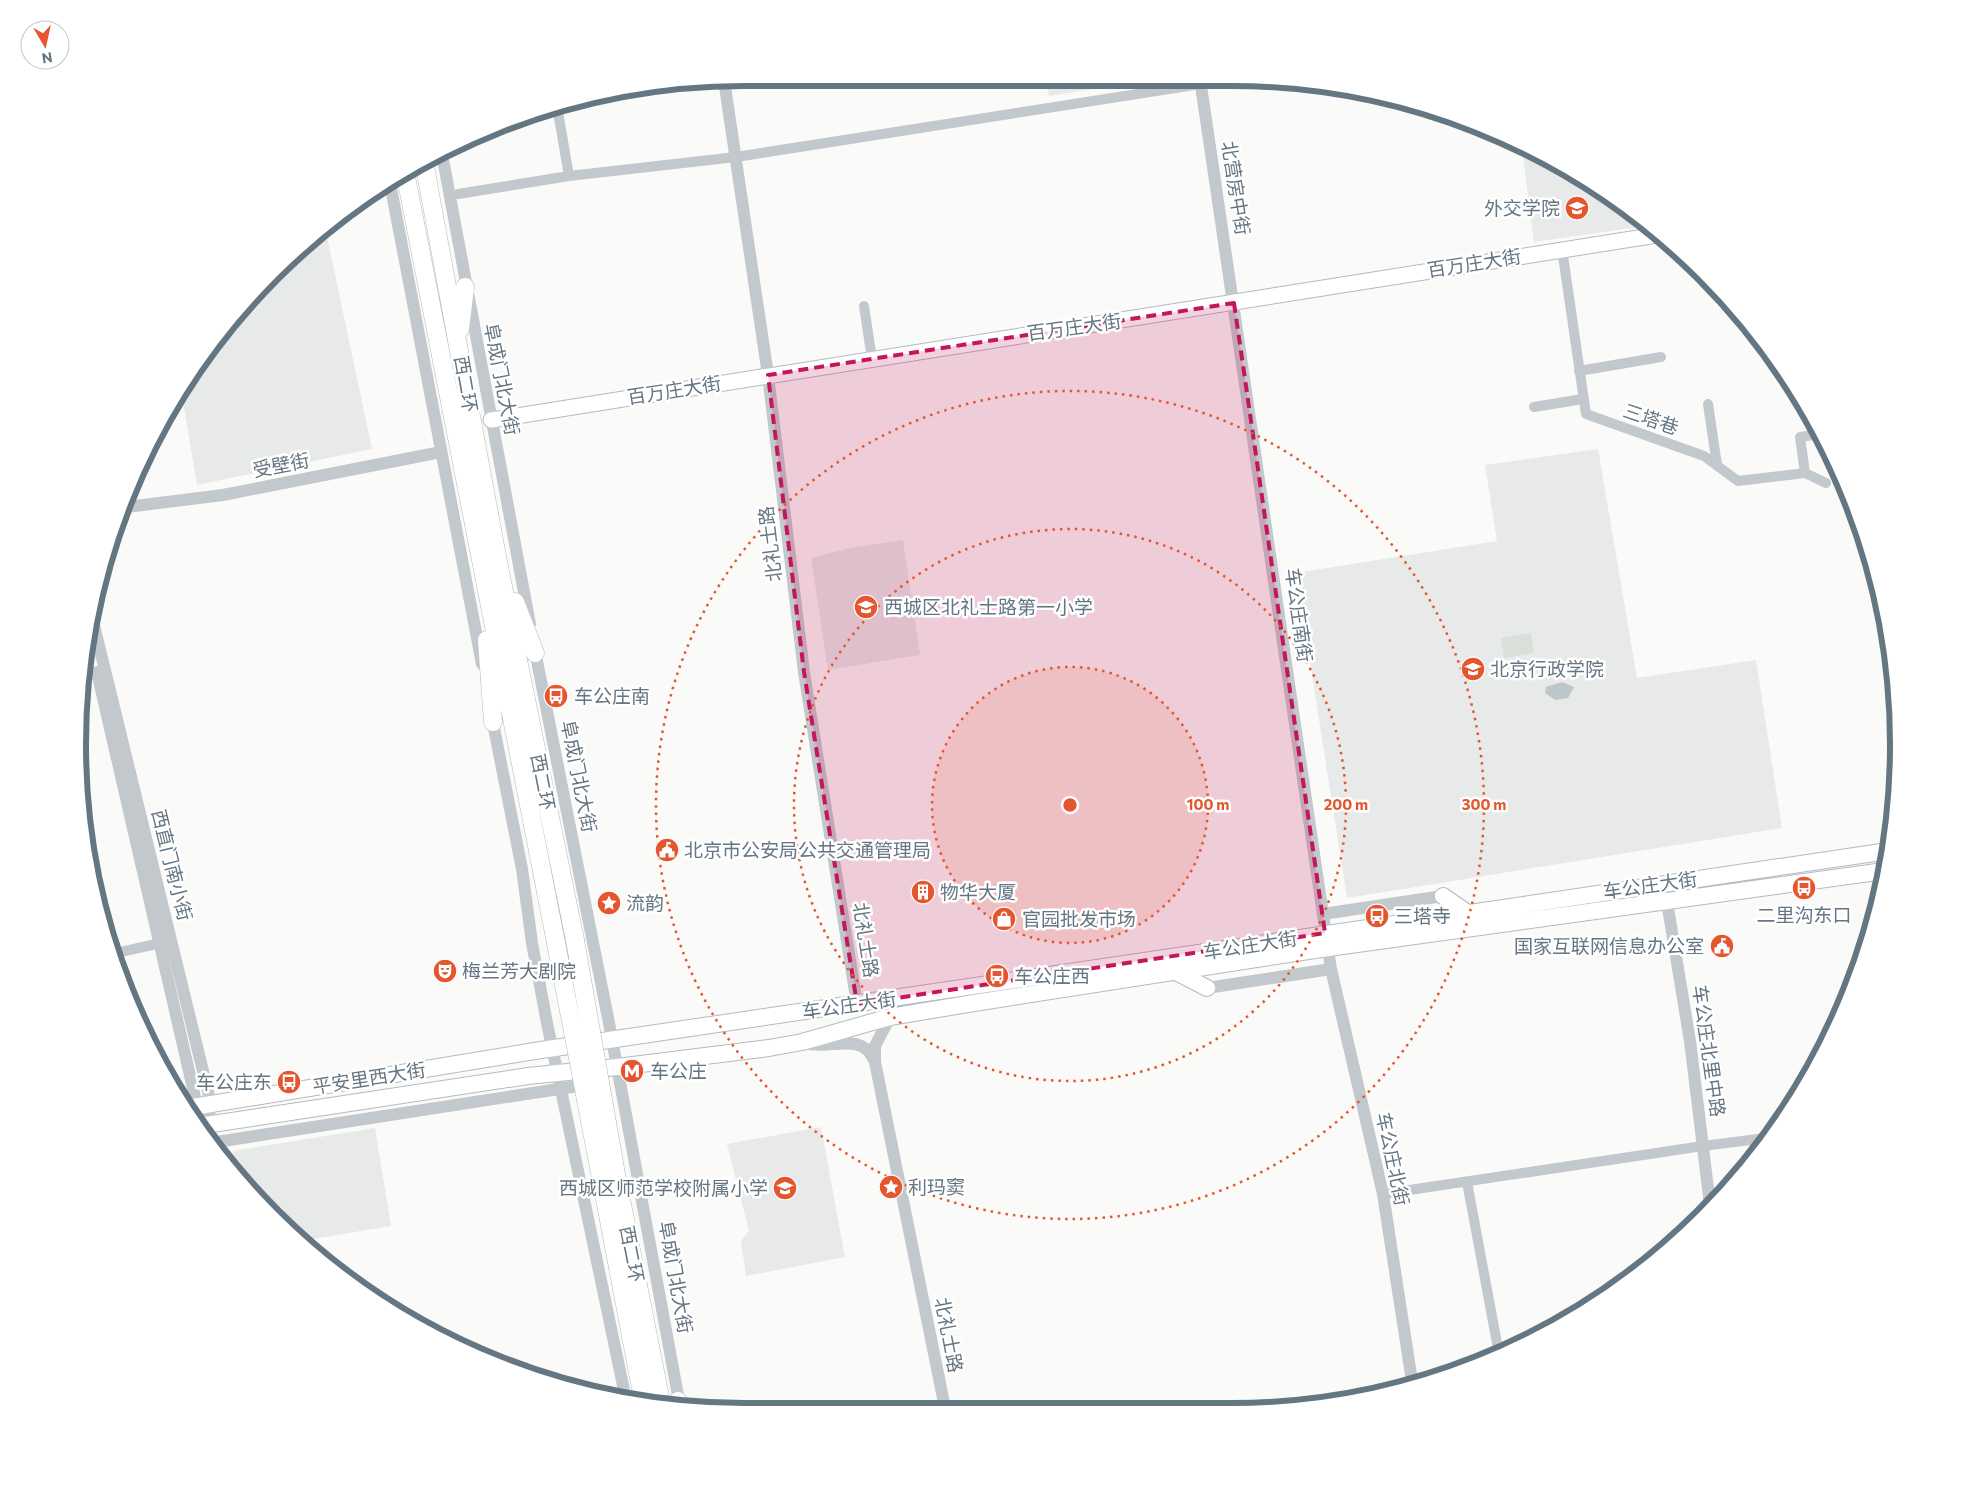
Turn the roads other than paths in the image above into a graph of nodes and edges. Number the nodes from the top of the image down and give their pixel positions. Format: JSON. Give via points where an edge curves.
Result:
{"nodes":[{"id":1,"x":1170,"y":86,"type":"edge"},
{"id":2,"x":1202,"y":86,"type":"edge"},
{"id":3,"x":725,"y":87,"type":"edge"},
{"id":4,"x":558,"y":114,"type":"edge"},
{"id":5,"x":736,"y":156,"type":"junction"},
{"id":6,"x":443,"y":159,"type":"edge"},
{"id":7,"x":425,"y":169,"type":"edge"},
{"id":8,"x":569,"y":176,"type":"junction"},
{"id":9,"x":402,"y":182,"type":"edge"},
{"id":10,"x":402,"y":183,"type":"edge"},
{"id":11,"x":458,"y":194,"type":"dead end"},
{"id":12,"x":1649,"y":236,"type":"edge"},
{"id":13,"x":1562,"y":249,"type":"junction"},
{"id":14,"x":466,"y":287,"type":"junction"},
{"id":15,"x":1234,"y":303,"type":"junction"},
{"id":16,"x":864,"y":306,"type":"dead end"},
{"id":17,"x":458,"y":344,"type":"junction"},
{"id":18,"x":1661,"y":357,"type":"dead end"},
{"id":19,"x":872,"y":359,"type":"junction"},
{"id":20,"x":1579,"y":371,"type":"junction"},
{"id":21,"x":768,"y":376,"type":"junction"},
{"id":22,"x":1584,"y":399,"type":"junction"},
{"id":23,"x":1708,"y":404,"type":"dead end"},
{"id":24,"x":1534,"y":407,"type":"dead end"},
{"id":25,"x":491,"y":420,"type":"junction"},
{"id":26,"x":1813,"y":435,"type":"edge"},
{"id":27,"x":441,"y":452,"type":"junction"},
{"id":28,"x":1717,"y":465,"type":"junction"},
{"id":29,"x":1805,"y":473,"type":"junction"},
{"id":30,"x":1826,"y":483,"type":"dead end"},
{"id":31,"x":131,"y":507,"type":"edge"},
{"id":32,"x":490,"y":563,"type":"junction"},
{"id":33,"x":96,"y":635,"type":"edge"},
{"id":34,"x":93,"y":653,"type":"edge"},
{"id":35,"x":535,"y":653,"type":"junction"},
{"id":36,"x":493,"y":722,"type":"junction"},
{"id":37,"x":1880,"y":852,"type":"edge"},
{"id":38,"x":1877,"y":872,"type":"edge"},
{"id":39,"x":1443,"y":896,"type":"joint"},
{"id":40,"x":1666,"y":902,"type":"junction"},
{"id":41,"x":1466,"y":912,"type":"junction"},
{"id":42,"x":1323,"y":914,"type":"junction"},
{"id":43,"x":1327,"y":940,"type":"junction"},
{"id":44,"x":165,"y":942,"type":"junction"},
{"id":45,"x":120,"y":952,"type":"edge"},
{"id":46,"x":1331,"y":969,"type":"junction"},
{"id":47,"x":1174,"y":971,"type":"junction"},
{"id":48,"x":1207,"y":988,"type":"joint"},
{"id":49,"x":857,"y":1004,"type":"junction"},
{"id":50,"x":890,"y":1017,"type":"junction"},
{"id":51,"x":612,"y":1040,"type":"junction"},
{"id":52,"x":802,"y":1042,"type":"junction"},
{"id":53,"x":552,"y":1049,"type":"junction"},
{"id":54,"x":875,"y":1062,"type":"junction"},
{"id":55,"x":618,"y":1074,"type":"junction"},
{"id":56,"x":559,"y":1081,"type":"junction"},
{"id":57,"x":198,"y":1106,"type":"edge"},
{"id":58,"x":208,"y":1125,"type":"edge"},
{"id":59,"x":1758,"y":1139,"type":"edge"},
{"id":60,"x":219,"y":1141,"type":"edge"},
{"id":61,"x":1703,"y":1146,"type":"junction"},
{"id":62,"x":608,"y":1176,"type":"junction"},
{"id":63,"x":1467,"y":1182,"type":"junction"},
{"id":64,"x":1383,"y":1194,"type":"junction"},
{"id":65,"x":1709,"y":1197,"type":"edge"},
{"id":66,"x":1498,"y":1346,"type":"edge"},
{"id":67,"x":1411,"y":1377,"type":"edge"},
{"id":68,"x":622,"y":1391,"type":"edge"},
{"id":69,"x":642,"y":1394,"type":"edge"},
{"id":70,"x":672,"y":1398,"type":"edge"},
{"id":71,"x":673,"y":1398,"type":"edge"},
{"id":72,"x":944,"y":1403,"type":"edge"}],
"edges":[{"from":1,"to":5,"type":"street"},
{"from":2,"to":15,"type":"street","name":"北营房中街"},
{"from":3,"to":5,"type":"street","name":"北礼士路"},
{"from":4,"to":8,"type":"street"},
{"from":5,"to":8,"type":"street"},
{"from":5,"to":21,"type":"street","name":"北礼士路"},
{"from":6,"to":14,"type":"street","name":"阜成门北大街"},
{"from":7,"to":17,"type":"highway","name":"西二环"},
{"from":8,"to":11,"type":"street"},
{"from":9,"to":32,"type":"highway","name":"西二环"},
{"from":10,"to":27,"type":"street"},
{"from":12,"to":13,"type":"main road","name":"百万庄大街"},
{"from":13,"to":15,"type":"main road","name":"百万庄大街"},
{"from":13,"to":20,"type":"street","name":"三塔巷"},
{"from":14,"to":17,"type":"highway"},
{"from":14,"to":25,"type":"street","name":"阜成门北大街"},
{"from":15,"to":19,"type":"main road","name":"百万庄大街"},
{"from":15,"to":42,"type":"street","name":"车公庄南街"},
{"from":16,"to":19,"type":"street"},
{"from":17,"to":32,"type":"highway","name":"西二环"},
{"from":18,"to":20,"type":"street"},
{"from":19,"to":21,"type":"main road","name":"百万庄大街"},
{"from":20,"to":22,"type":"street","name":"三塔巷"},
{"from":21,"to":25,"type":"main road","name":"百万庄大街"},
{"from":21,"to":49,"type":"street","name":"北礼士路","via":[[804,672]]},
{"from":22,"to":24,"type":"street"},
{"from":22,"to":28,"type":"street","name":"三塔巷","via":[[1586,414],[1704,456]]},
{"from":23,"to":28,"type":"street"},
{"from":25,"to":35,"type":"street","name":"阜成门北大街"},
{"from":26,"to":29,"type":"street","via":[[1800,437]]},
{"from":27,"to":31,"type":"street","name":"受壁街","via":[[223,495]]},
{"from":27,"to":36,"type":"street"},
{"from":28,"to":29,"type":"street","name":"三塔巷","via":[[1738,481]]},
{"from":29,"to":30,"type":"street"},
{"from":32,"to":35,"type":"highway"},
{"from":32,"to":36,"type":"highway"},
{"from":32,"to":62,"type":"highway","name":"西二环","bridge":true,"via":[[556,943]]},
{"from":32,"to":62,"type":"highway","name":"西二环","bridge":true,"via":[[575,940]]},
{"from":33,"to":44,"type":"street","name":"西直门南小街"},
{"from":34,"to":44,"type":"street","name":"西直门南小街"},
{"from":35,"to":51,"type":"street","name":"阜成门北大街"},
{"from":36,"to":53,"type":"street","via":[[522,868]]},
{"from":37,"to":41,"type":"main road","name":"车公庄大街"},
{"from":38,"to":40,"type":"main road","name":"车公庄大街"},
{"from":39,"to":41,"type":"main road"},
{"from":39,"to":42,"type":"street"},
{"from":40,"to":43,"type":"main road","name":"车公庄大街"},
{"from":40,"to":61,"type":"street","name":"车公庄北里中路","via":[[1690,1041]]},
{"from":41,"to":43,"type":"main road","name":"车公庄大街"},
{"from":42,"to":43,"type":"street","name":"车公庄南街"},
{"from":43,"to":46,"type":"street","name":"车公庄北街"},
{"from":43,"to":47,"type":"main road","name":"车公庄大街"},
{"from":43,"to":49,"type":"main road","name":"车公庄大街"},
{"from":44,"to":45,"type":"street"},
{"from":44,"to":57,"type":"street","name":"西直门南小街"},
{"from":46,"to":48,"type":"street"},
{"from":46,"to":64,"type":"street","name":"车公庄北街"},
{"from":47,"to":48,"type":"main road"},
{"from":47,"to":50,"type":"main road","name":"车公庄大街"},
{"from":49,"to":51,"type":"main road","name":"车公庄大街"},
{"from":50,"to":52,"type":"main road","name":"车公庄大街"},
{"from":50,"to":54,"type":"street","name":"北礼士路","via":[[875,1046]]},
{"from":51,"to":53,"type":"main road","name":"车公庄大街"},
{"from":51,"to":55,"type":"street","name":"阜成门北大街"},
{"from":52,"to":54,"type":"street","name":"北礼士路","via":[[814,1047],[862,1044],[870,1050]]},
{"from":52,"to":55,"type":"main road","name":"车公庄大街"},
{"from":53,"to":56,"type":"street"},
{"from":53,"to":57,"type":"main road","name":"平安里西大街"},
{"from":54,"to":72,"type":"street","name":"北礼士路"},
{"from":55,"to":56,"type":"main road","name":"车公庄大街"},
{"from":55,"to":71,"type":"street","name":"阜成门北大街","via":[[652,1250]]},
{"from":56,"to":58,"type":"main road","name":"平安里西大街"},
{"from":56,"to":60,"type":"street"},
{"from":56,"to":68,"type":"street"},
{"from":59,"to":61,"type":"street"},
{"from":61,"to":63,"type":"street"},
{"from":61,"to":65,"type":"street","name":"车公庄北里中路"},
{"from":62,"to":69,"type":"highway","name":"西二环"},
{"from":62,"to":70,"type":"highway","name":"西二环"},
{"from":63,"to":64,"type":"street"},
{"from":63,"to":66,"type":"street"},
{"from":64,"to":67,"type":"street","name":"车公庄北街"}]}
